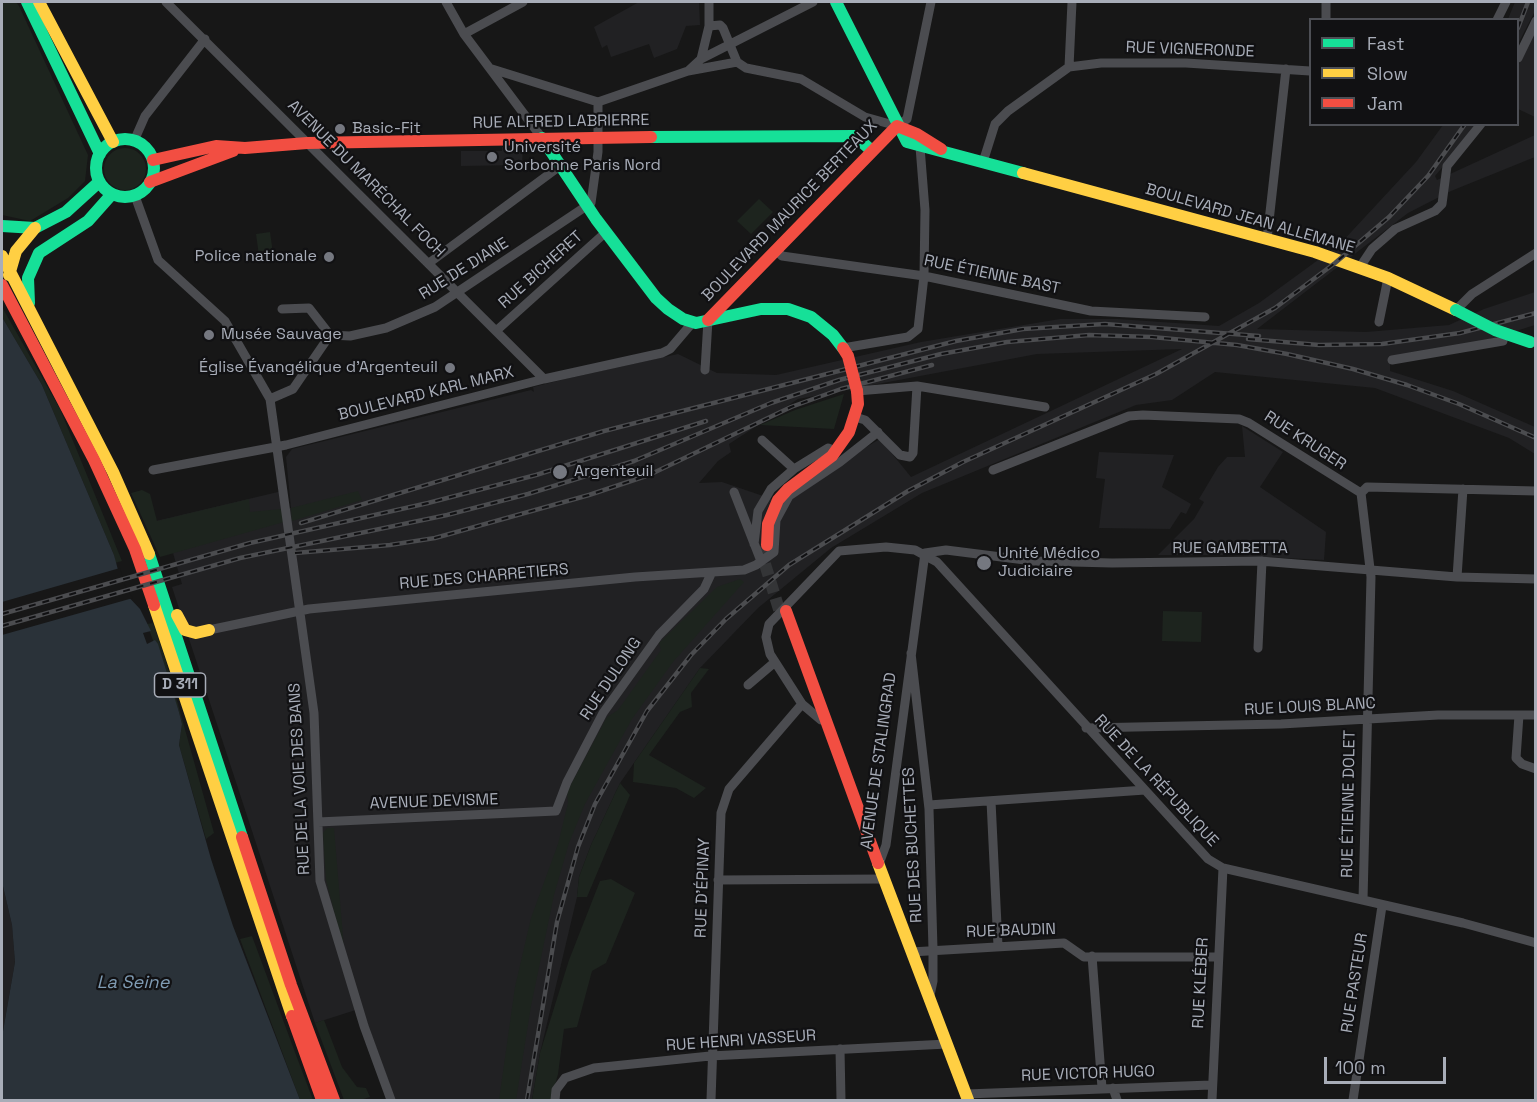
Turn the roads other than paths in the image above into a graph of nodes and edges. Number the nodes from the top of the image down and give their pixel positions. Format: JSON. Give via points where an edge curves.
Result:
{"nodes":[{"id":1,"x":27,"y":2,"type":"edge"},
{"id":2,"x":39,"y":2,"type":"edge"},
{"id":3,"x":166,"y":2,"type":"edge"},
{"id":4,"x":446,"y":2,"type":"edge"},
{"id":5,"x":523,"y":2,"type":"edge"},
{"id":6,"x":709,"y":2,"type":"edge"},
{"id":7,"x":813,"y":2,"type":"edge"},
{"id":8,"x":836,"y":2,"type":"edge"},
{"id":9,"x":931,"y":2,"type":"edge"},
{"id":10,"x":1072,"y":2,"type":"edge"},
{"id":11,"x":1326,"y":2,"type":"edge"},
{"id":12,"x":1506,"y":2,"type":"edge"},
{"id":13,"x":1326,"y":18,"type":"edge"},
{"id":14,"x":1498,"y":18,"type":"edge"},
{"id":15,"x":1536,"y":21,"type":"edge"},
{"id":16,"x":709,"y":26,"type":"junction"},
{"id":17,"x":464,"y":34,"type":"junction"},
{"id":18,"x":206,"y":39,"type":"junction"},
{"id":19,"x":729,"y":45,"type":"junction"},
{"id":20,"x":1519,"y":56,"type":"edge"},
{"id":21,"x":701,"y":59,"type":"junction"},
{"id":22,"x":737,"y":62,"type":"junction"},
{"id":23,"x":1069,"y":67,"type":"junction"},
{"id":24,"x":492,"y":69,"type":"junction"},
{"id":25,"x":1286,"y":69,"type":"junction"},
{"id":26,"x":688,"y":71,"type":"junction"},
{"id":27,"x":1309,"y":71,"type":"edge"},
{"id":28,"x":598,"y":102,"type":"junction"},
{"id":29,"x":897,"y":126,"type":"junction"},
{"id":30,"x":1479,"y":126,"type":"edge"},
{"id":31,"x":542,"y":138,"type":"junction"},
{"id":32,"x":598,"y":138,"type":"junction"},
{"id":33,"x":134,"y":141,"type":"junction"},
{"id":34,"x":113,"y":142,"type":"junction"},
{"id":35,"x":307,"y":143,"type":"junction"},
{"id":36,"x":920,"y":147,"type":"junction"},
{"id":37,"x":245,"y":148,"type":"junction"},
{"id":38,"x":872,"y":151,"type":"junction"},
{"id":39,"x":946,"y":152,"type":"junction"},
{"id":40,"x":100,"y":154,"type":"junction"},
{"id":41,"x":153,"y":160,"type":"junction"},
{"id":42,"x":983,"y":162,"type":"junction"},
{"id":43,"x":560,"y":166,"type":"junction"},
{"id":44,"x":99,"y":182,"type":"junction"},
{"id":45,"x":150,"y":182,"type":"junction"},
{"id":46,"x":112,"y":194,"type":"junction"},
{"id":47,"x":135,"y":195,"type":"junction"},
{"id":48,"x":587,"y":206,"type":"junction"},
{"id":49,"x":2,"y":226,"type":"edge"},
{"id":50,"x":35,"y":228,"type":"junction"},
{"id":51,"x":606,"y":232,"type":"junction"},
{"id":52,"x":1267,"y":239,"type":"junction"},
{"id":53,"x":51,"y":243,"type":"junction"},
{"id":54,"x":776,"y":250,"type":"junction"},
{"id":55,"x":16,"y":251,"type":"junction"},
{"id":56,"x":1536,"y":253,"type":"edge"},
{"id":57,"x":2,"y":255,"type":"edge"},
{"id":58,"x":429,"y":263,"type":"junction"},
{"id":59,"x":1360,"y":267,"type":"junction"},
{"id":60,"x":9,"y":271,"type":"junction"},
{"id":61,"x":924,"y":276,"type":"junction"},
{"id":62,"x":1388,"y":278,"type":"junction"},
{"id":63,"x":2,"y":285,"type":"edge"},
{"id":64,"x":459,"y":293,"type":"junction"},
{"id":65,"x":730,"y":296,"type":"junction"},
{"id":66,"x":9,"y":298,"type":"junction"},
{"id":67,"x":282,"y":309,"type":"dead end"},
{"id":68,"x":1456,"y":310,"type":"junction"},
{"id":69,"x":30,"y":311,"type":"junction"},
{"id":70,"x":735,"y":314,"type":"junction"},
{"id":71,"x":1205,"y":317,"type":"dead end"},
{"id":72,"x":708,"y":320,"type":"junction"},
{"id":73,"x":693,"y":322,"type":"junction"},
{"id":74,"x":1379,"y":322,"type":"dead end"},
{"id":75,"x":496,"y":331,"type":"junction"},
{"id":76,"x":1504,"y":333,"type":"junction"},
{"id":77,"x":330,"y":334,"type":"junction"},
{"id":78,"x":1533,"y":344,"type":"edge"},
{"id":79,"x":843,"y":348,"type":"junction"},
{"id":80,"x":1392,"y":360,"type":"dead end"},
{"id":81,"x":705,"y":370,"type":"dead end"},
{"id":82,"x":544,"y":379,"type":"junction"},
{"id":83,"x":917,"y":386,"type":"junction"},
{"id":84,"x":857,"y":391,"type":"junction"},
{"id":85,"x":270,"y":399,"type":"junction"},
{"id":86,"x":1045,"y":407,"type":"dead end"},
{"id":87,"x":855,"y":417,"type":"junction"},
{"id":88,"x":878,"y":432,"type":"junction"},
{"id":89,"x":845,"y":438,"type":"junction"},
{"id":90,"x":762,"y":440,"type":"dead end"},
{"id":91,"x":276,"y":446,"type":"junction"},
{"id":92,"x":833,"y":450,"type":"junction"},
{"id":93,"x":794,"y":469,"type":"junction"},
{"id":94,"x":153,"y":470,"type":"dead end"},
{"id":95,"x":993,"y":470,"type":"dead end"},
{"id":96,"x":1463,"y":489,"type":"junction"},
{"id":97,"x":1536,"y":491,"type":"edge"},
{"id":98,"x":734,"y":492,"type":"dead end"},
{"id":99,"x":1361,"y":493,"type":"junction"},
{"id":100,"x":761,"y":545,"type":"junction"},
{"id":101,"x":925,"y":553,"type":"junction"},
{"id":102,"x":761,"y":561,"type":"junction"},
{"id":103,"x":1262,"y":561,"type":"junction"},
{"id":104,"x":1370,"y":571,"type":"junction"},
{"id":105,"x":711,"y":573,"type":"junction"},
{"id":106,"x":1457,"y":577,"type":"junction"},
{"id":107,"x":1536,"y":579,"type":"edge"},
{"id":108,"x":159,"y":580,"type":"junction"},
{"id":109,"x":302,"y":611,"type":"junction"},
{"id":110,"x":209,"y":630,"type":"joint"},
{"id":111,"x":196,"y":633,"type":"junction"},
{"id":112,"x":1258,"y":648,"type":"dead end"},
{"id":113,"x":911,"y":653,"type":"junction"},
{"id":114,"x":775,"y":662,"type":"junction"},
{"id":115,"x":188,"y":669,"type":"junction"},
{"id":116,"x":748,"y":686,"type":"dead end"},
{"id":117,"x":802,"y":704,"type":"junction"},
{"id":118,"x":1519,"y":715,"type":"junction"},
{"id":119,"x":1536,"y":715,"type":"edge"},
{"id":120,"x":1366,"y":719,"type":"junction"},
{"id":121,"x":821,"y":720,"type":"junction"},
{"id":122,"x":1086,"y":728,"type":"junction"},
{"id":123,"x":832,"y":742,"type":"junction"},
{"id":124,"x":1536,"y":769,"type":"edge"},
{"id":125,"x":1144,"y":790,"type":"junction"},
{"id":126,"x":992,"y":801,"type":"junction"},
{"id":127,"x":929,"y":805,"type":"junction"},
{"id":128,"x":552,"y":812,"type":"joint"},
{"id":129,"x":318,"y":822,"type":"junction"},
{"id":130,"x":879,"y":864,"type":"junction"},
{"id":131,"x":1223,"y":868,"type":"junction"},
{"id":132,"x":884,"y":879,"type":"junction"},
{"id":133,"x":718,"y":880,"type":"junction"},
{"id":134,"x":1363,"y":900,"type":"junction"},
{"id":135,"x":1382,"y":906,"type":"junction"},
{"id":136,"x":1536,"y":943,"type":"edge"},
{"id":137,"x":998,"y":946,"type":"junction"},
{"id":138,"x":933,"y":950,"type":"junction"},
{"id":139,"x":911,"y":952,"type":"junction"},
{"id":140,"x":1092,"y":956,"type":"junction"},
{"id":141,"x":1218,"y":957,"type":"junction"},
{"id":142,"x":929,"y":1000,"type":"junction"},
{"id":143,"x":947,"y":1044,"type":"junction"},
{"id":144,"x":840,"y":1049,"type":"junction"},
{"id":145,"x":714,"y":1056,"type":"junction"},
{"id":146,"x":1211,"y":1085,"type":"junction"},
{"id":147,"x":1102,"y":1088,"type":"junction"},
{"id":148,"x":1113,"y":1088,"type":"junction"},
{"id":149,"x":967,"y":1097,"type":"edge"},
{"id":150,"x":322,"y":1101,"type":"edge"},
{"id":151,"x":334,"y":1101,"type":"edge"},
{"id":152,"x":391,"y":1101,"type":"edge"},
{"id":153,"x":555,"y":1101,"type":"edge"},
{"id":154,"x":711,"y":1101,"type":"edge"},
{"id":155,"x":841,"y":1101,"type":"edge"},
{"id":156,"x":1118,"y":1101,"type":"edge"},
{"id":157,"x":1212,"y":1101,"type":"edge"},
{"id":158,"x":1353,"y":1101,"type":"edge"}],
"edges":[{"from":1,"to":40,"type":"main road"},
{"from":2,"to":34,"type":"main road"},
{"from":3,"to":18,"type":"street","name":"AVENUE DU MARÉCHAL FOCH"},
{"from":4,"to":17,"type":"street"},
{"from":5,"to":17,"type":"street"},
{"from":6,"to":16,"type":"street"},
{"from":7,"to":19,"type":"street"},
{"from":8,"to":29,"type":"main road"},
{"from":9,"to":29,"type":"street","via":[[907,119]]},
{"from":10,"to":23,"type":"street"},
{"from":11,"to":13,"type":"street"},
{"from":12,"to":14,"type":"street"},
{"from":15,"to":20,"type":"street"},
{"from":16,"to":19,"type":"street","via":[[720,25]]},
{"from":16,"to":21,"type":"street"},
{"from":17,"to":24,"type":"street"},
{"from":18,"to":33,"type":"street","via":[[145,116]]},
{"from":18,"to":35,"type":"street","name":"AVENUE DU MARÉCHAL FOCH"},
{"from":19,"to":21,"type":"street"},
{"from":19,"to":22,"type":"street"},
{"from":21,"to":26,"type":"street"},
{"from":22,"to":26,"type":"street"},
{"from":22,"to":29,"type":"street","via":[[746,68],[801,79],[865,117]]},
{"from":23,"to":25,"type":"street","name":"RUE VIGNERONDE","via":[[1186,63]]},
{"from":23,"to":42,"type":"street","via":[[995,124]]},
{"from":24,"to":28,"type":"street"},
{"from":24,"to":31,"type":"street"},
{"from":25,"to":27,"type":"street","name":"RUE VIGNERONDE"},
{"from":25,"to":52,"type":"street"},
{"from":26,"to":28,"type":"street"},
{"from":28,"to":32,"type":"street"},
{"from":29,"to":36,"type":"main road","name":"BOULEVARD JEAN ALLEMANE","via":[[907,142]]},
{"from":29,"to":38,"type":"main road","name":"BOULEVARD MAURICE BERTEAUX"},
{"from":29,"to":39,"type":"main road","name":"BOULEVARD JEAN ALLEMANE"},
{"from":30,"to":59,"type":"street","via":[[1448,166],[1442,204],[1395,229],[1372,249]]},
{"from":31,"to":32,"type":"main road","name":"RUE ALFRED LABRIERRE"},
{"from":31,"to":35,"type":"main road","name":"RUE ALFRED LABRIERRE"},
{"from":31,"to":43,"type":"main road"},
{"from":32,"to":38,"type":"main road","name":"RUE ALFRED LABRIERRE","via":[[855,136]]},
{"from":32,"to":48,"type":"street","via":[[593,199]]},
{"from":33,"to":34,"type":"main road"},
{"from":33,"to":41,"type":"main road"},
{"from":34,"to":40,"type":"main road"},
{"from":35,"to":37,"type":"main road","name":"RUE ALFRED LABRIERRE"},
{"from":35,"to":58,"type":"street","name":"AVENUE DU MARÉCHAL FOCH"},
{"from":36,"to":39,"type":"main road","name":"BOULEVARD JEAN ALLEMANE"},
{"from":36,"to":61,"type":"street","via":[[925,210]]},
{"from":37,"to":41,"type":"main road","name":"RUE ALFRED LABRIERRE","via":[[202,147]]},
{"from":37,"to":45,"type":"main road","name":"RUE ALFRED LABRIERRE","via":[[218,154]]},
{"from":38,"to":54,"type":"main road","name":"BOULEVARD MAURICE BERTEAUX"},
{"from":39,"to":42,"type":"main road","name":"BOULEVARD JEAN ALLEMANE"},
{"from":40,"to":44,"type":"main road"},
{"from":41,"to":45,"type":"main road"},
{"from":42,"to":52,"type":"main road","name":"BOULEVARD JEAN ALLEMANE"},
{"from":43,"to":48,"type":"main road"},
{"from":43,"to":58,"type":"street"},
{"from":44,"to":46,"type":"main road"},
{"from":44,"to":50,"type":"main road","via":[[66,212]]},
{"from":45,"to":47,"type":"main road"},
{"from":46,"to":47,"type":"main road"},
{"from":46,"to":53,"type":"main road","via":[[88,221]]},
{"from":47,"to":85,"type":"street","via":[[158,260],[225,321]]},
{"from":48,"to":51,"type":"main road"},
{"from":48,"to":64,"type":"street","name":"RUE DE DIANE"},
{"from":49,"to":50,"type":"main road"},
{"from":50,"to":55,"type":"main road"},
{"from":51,"to":73,"type":"main road","via":[[656,298]]},
{"from":51,"to":75,"type":"street","name":"RUE BICHERET"},
{"from":52,"to":59,"type":"main road","name":"BOULEVARD JEAN ALLEMANE"},
{"from":53,"to":55,"type":"main road"},
{"from":53,"to":69,"type":"main road","via":[[39,253],[30,269]]},
{"from":54,"to":61,"type":"street","name":"RUE ÉTIENNE BAST","via":[[782,256]]},
{"from":54,"to":65,"type":"main road","name":"BOULEVARD MAURICE BERTEAUX"},
{"from":55,"to":57,"type":"main road"},
{"from":55,"to":60,"type":"main road"},
{"from":56,"to":68,"type":"street","via":[[1472,294]]},
{"from":57,"to":60,"type":"main road","number":"D 311"},
{"from":58,"to":64,"type":"street","name":"AVENUE DU MARÉCHAL FOCH"},
{"from":59,"to":62,"type":"main road","name":"BOULEVARD JEAN ALLEMANE"},
{"from":60,"to":66,"type":"main road"},
{"from":60,"to":69,"type":"main road","number":"D 311"},
{"from":61,"to":71,"type":"street","name":"RUE ÉTIENNE BAST","via":[[1091,311]]},
{"from":61,"to":79,"type":"street","via":[[916,332],[908,337]]},
{"from":62,"to":68,"type":"main road","name":"BOULEVARD JEAN ALLEMANE"},
{"from":62,"to":74,"type":"street"},
{"from":63,"to":66,"type":"main road","number":"D 311"},
{"from":64,"to":75,"type":"street","name":"AVENUE DU MARÉCHAL FOCH"},
{"from":64,"to":77,"type":"street","name":"RUE DE DIANE","via":[[386,328],[350,336]]},
{"from":65,"to":70,"type":"main road"},
{"from":65,"to":72,"type":"main road","name":"BOULEVARD MAURICE BERTEAUX"},
{"from":66,"to":150,"type":"main road","number":"D 311","via":[[99,469],[135,549]]},
{"from":67,"to":77,"type":"street","via":[[309,308]]},
{"from":68,"to":76,"type":"main road","name":"BOULEVARD JEAN ALLEMANE","bridge":true},
{"from":69,"to":108,"type":"main road","number":"D 311","via":[[113,472]]},
{"from":70,"to":72,"type":"main road"},
{"from":70,"to":79,"type":"main road","via":[[774,308],[797,311],[823,326]]},
{"from":72,"to":73,"type":"main road"},
{"from":72,"to":81,"type":"street"},
{"from":73,"to":82,"type":"street","name":"BOULEVARD KARL MARX","via":[[662,353]]},
{"from":75,"to":82,"type":"street","name":"AVENUE DU MARÉCHAL FOCH"},
{"from":76,"to":78,"type":"main road","name":"BOULEVARD JEAN ALLEMANE","bridge":true},
{"from":76,"to":80,"type":"street","via":[[1503,341]]},
{"from":77,"to":85,"type":"street","via":[[293,389]]},
{"from":79,"to":84,"type":"main road","bridge":true},
{"from":82,"to":91,"type":"street","name":"BOULEVARD KARL MARX"},
{"from":83,"to":84,"type":"street"},
{"from":83,"to":86,"type":"street"},
{"from":83,"to":88,"type":"street","via":[[914,448],[910,457],[900,455]]},
{"from":84,"to":87,"type":"main road"},
{"from":85,"to":91,"type":"street","name":"RUE DE LA VOIE DES BANS"},
{"from":87,"to":88,"type":"street"},
{"from":87,"to":89,"type":"main road"},
{"from":88,"to":102,"type":"street","via":[[784,503],[774,527],[775,550]]},
{"from":89,"to":92,"type":"main road"},
{"from":89,"to":100,"type":"main road","via":[[832,456],[778,500]]},
{"from":90,"to":93,"type":"street"},
{"from":91,"to":94,"type":"street","name":"BOULEVARD KARL MARX"},
{"from":91,"to":109,"type":"street","name":"RUE DE LA VOIE DES BANS"},
{"from":92,"to":93,"type":"street","via":[[828,448]]},
{"from":92,"to":100,"type":"main road","via":[[777,495],[766,517]]},
{"from":93,"to":100,"type":"street","via":[[762,500],[755,524]]},
{"from":95,"to":99,"type":"street","name":"RUE KRUGER","via":[[1129,416],[1239,419]]},
{"from":96,"to":97,"type":"street"},
{"from":96,"to":99,"type":"street","via":[[1367,487]]},
{"from":96,"to":106,"type":"street"},
{"from":98,"to":100,"type":"street"},
{"from":99,"to":104,"type":"street","name":"RUE ÉTIENNE DOLET"},
{"from":100,"to":102,"type":"street"},
{"from":101,"to":103,"type":"street","name":"RUE GAMBETTA","via":[[946,550],[1033,561],[1112,563]]},
{"from":101,"to":113,"type":"street","name":"AVENUE DE STALINGRAD"},
{"from":101,"to":114,"type":"street","name":"RUE GAMBETTA","via":[[905,547],[839,551],[772,617],[766,637]]},
{"from":101,"to":122,"type":"street","name":"RUE DE LA RÉPUBLIQUE"},
{"from":102,"to":105,"type":"street","name":"RUE DES CHARRETIERS","via":[[744,570]]},
{"from":103,"to":104,"type":"street","name":"RUE GAMBETTA"},
{"from":103,"to":112,"type":"street"},
{"from":104,"to":106,"type":"street","name":"RUE GAMBETTA"},
{"from":104,"to":120,"type":"street","name":"RUE ÉTIENNE DOLET"},
{"from":105,"to":109,"type":"street","name":"RUE DES CHARRETIERS"},
{"from":105,"to":128,"type":"street","name":"RUE DULONG","via":[[709,583],[659,635],[603,713],[558,808]]},
{"from":106,"to":107,"type":"street","name":"RUE GAMBETTA"},
{"from":108,"to":111,"type":"main road","via":[[168,589],[180,626]]},
{"from":108,"to":115,"type":"main road","number":"D 311"},
{"from":109,"to":110,"type":"street","name":"RUE DES CHARRETIERS"},
{"from":109,"to":129,"type":"street","name":"RUE DE LA VOIE DES BANS","via":[[314,713]]},
{"from":110,"to":111,"type":"main road"},
{"from":111,"to":115,"type":"main road"},
{"from":113,"to":127,"type":"street","name":"RUE DES BUCHETTES"},
{"from":113,"to":130,"type":"street","name":"AVENUE DE STALINGRAD","via":[[886,845]]},
{"from":114,"to":116,"type":"street"},
{"from":114,"to":117,"type":"street","name":"RUE GAMBETTA"},
{"from":115,"to":151,"type":"main road","number":"D 311","via":[[291,985]]},
{"from":117,"to":121,"type":"street","name":"RUE GAMBETTA"},
{"from":117,"to":133,"type":"street","name":"RUE D'ÉPINAY","via":[[729,789],[721,813]]},
{"from":118,"to":119,"type":"street","name":"RUE LOUIS BLANC"},
{"from":118,"to":120,"type":"street","name":"RUE LOUIS BLANC"},
{"from":118,"to":124,"type":"street","via":[[1516,758]]},
{"from":120,"to":122,"type":"street","name":"RUE LOUIS BLANC"},
{"from":120,"to":134,"type":"street","name":"RUE ÉTIENNE DOLET"},
{"from":121,"to":123,"type":"main road"},
{"from":121,"to":123,"type":"main road","via":[[784,614]]},
{"from":122,"to":125,"type":"street","name":"RUE DE LA RÉPUBLIQUE"},
{"from":123,"to":130,"type":"main road"},
{"from":125,"to":126,"type":"street"},
{"from":125,"to":131,"type":"street","name":"RUE DE LA RÉPUBLIQUE","via":[[1208,860]]},
{"from":126,"to":127,"type":"street"},
{"from":126,"to":137,"type":"street"},
{"from":127,"to":138,"type":"street","name":"RUE DES BUCHETTES"},
{"from":128,"to":129,"type":"street","name":"AVENUE DEVISME"},
{"from":129,"to":152,"type":"street","name":"RUE DE LA VOIE DES BANS","via":[[324,900]]},
{"from":130,"to":132,"type":"main road","name":"AVENUE DE STALINGRAD"},
{"from":131,"to":134,"type":"street","name":"RUE DE LA RÉPUBLIQUE"},
{"from":131,"to":141,"type":"street","name":"RUE KLÉBER"},
{"from":132,"to":133,"type":"street"},
{"from":132,"to":139,"type":"main road","name":"AVENUE DE STALINGRAD"},
{"from":133,"to":145,"type":"street","name":"RUE D'ÉPINAY"},
{"from":134,"to":135,"type":"street","name":"RUE DE LA RÉPUBLIQUE"},
{"from":135,"to":136,"type":"street","name":"RUE DE LA RÉPUBLIQUE"},
{"from":135,"to":158,"type":"street","name":"RUE PASTEUR"},
{"from":137,"to":138,"type":"street","name":"RUE BAUDIN"},
{"from":137,"to":140,"type":"street","name":"RUE BAUDIN","via":[[1064,943],[1084,957]]},
{"from":138,"to":139,"type":"street","name":"RUE BAUDIN"},
{"from":138,"to":142,"type":"street","name":"RUE DES BUCHETTES"},
{"from":139,"to":142,"type":"main road","name":"AVENUE DE STALINGRAD"},
{"from":140,"to":141,"type":"street","name":"RUE BAUDIN"},
{"from":140,"to":147,"type":"street"},
{"from":141,"to":146,"type":"street","name":"RUE KLÉBER"},
{"from":142,"to":143,"type":"main road","name":"AVENUE DE STALINGRAD"},
{"from":143,"to":144,"type":"street","name":"RUE HENRI VASSEUR"},
{"from":143,"to":149,"type":"main road","name":"AVENUE DE STALINGRAD"},
{"from":144,"to":145,"type":"street","name":"RUE HENRI VASSEUR"},
{"from":144,"to":155,"type":"street"},
{"from":145,"to":153,"type":"street","name":"RUE HENRI VASSEUR","via":[[576,1072],[560,1083]]},
{"from":145,"to":154,"type":"street","name":"RUE D'ÉPINAY"},
{"from":146,"to":148,"type":"street","name":"RUE VICTOR HUGO"},
{"from":146,"to":157,"type":"street","name":"RUE KLÉBER"},
{"from":147,"to":148,"type":"street","name":"RUE VICTOR HUGO"},
{"from":147,"to":149,"type":"street","name":"RUE VICTOR HUGO"},
{"from":148,"to":156,"type":"street"}]}
